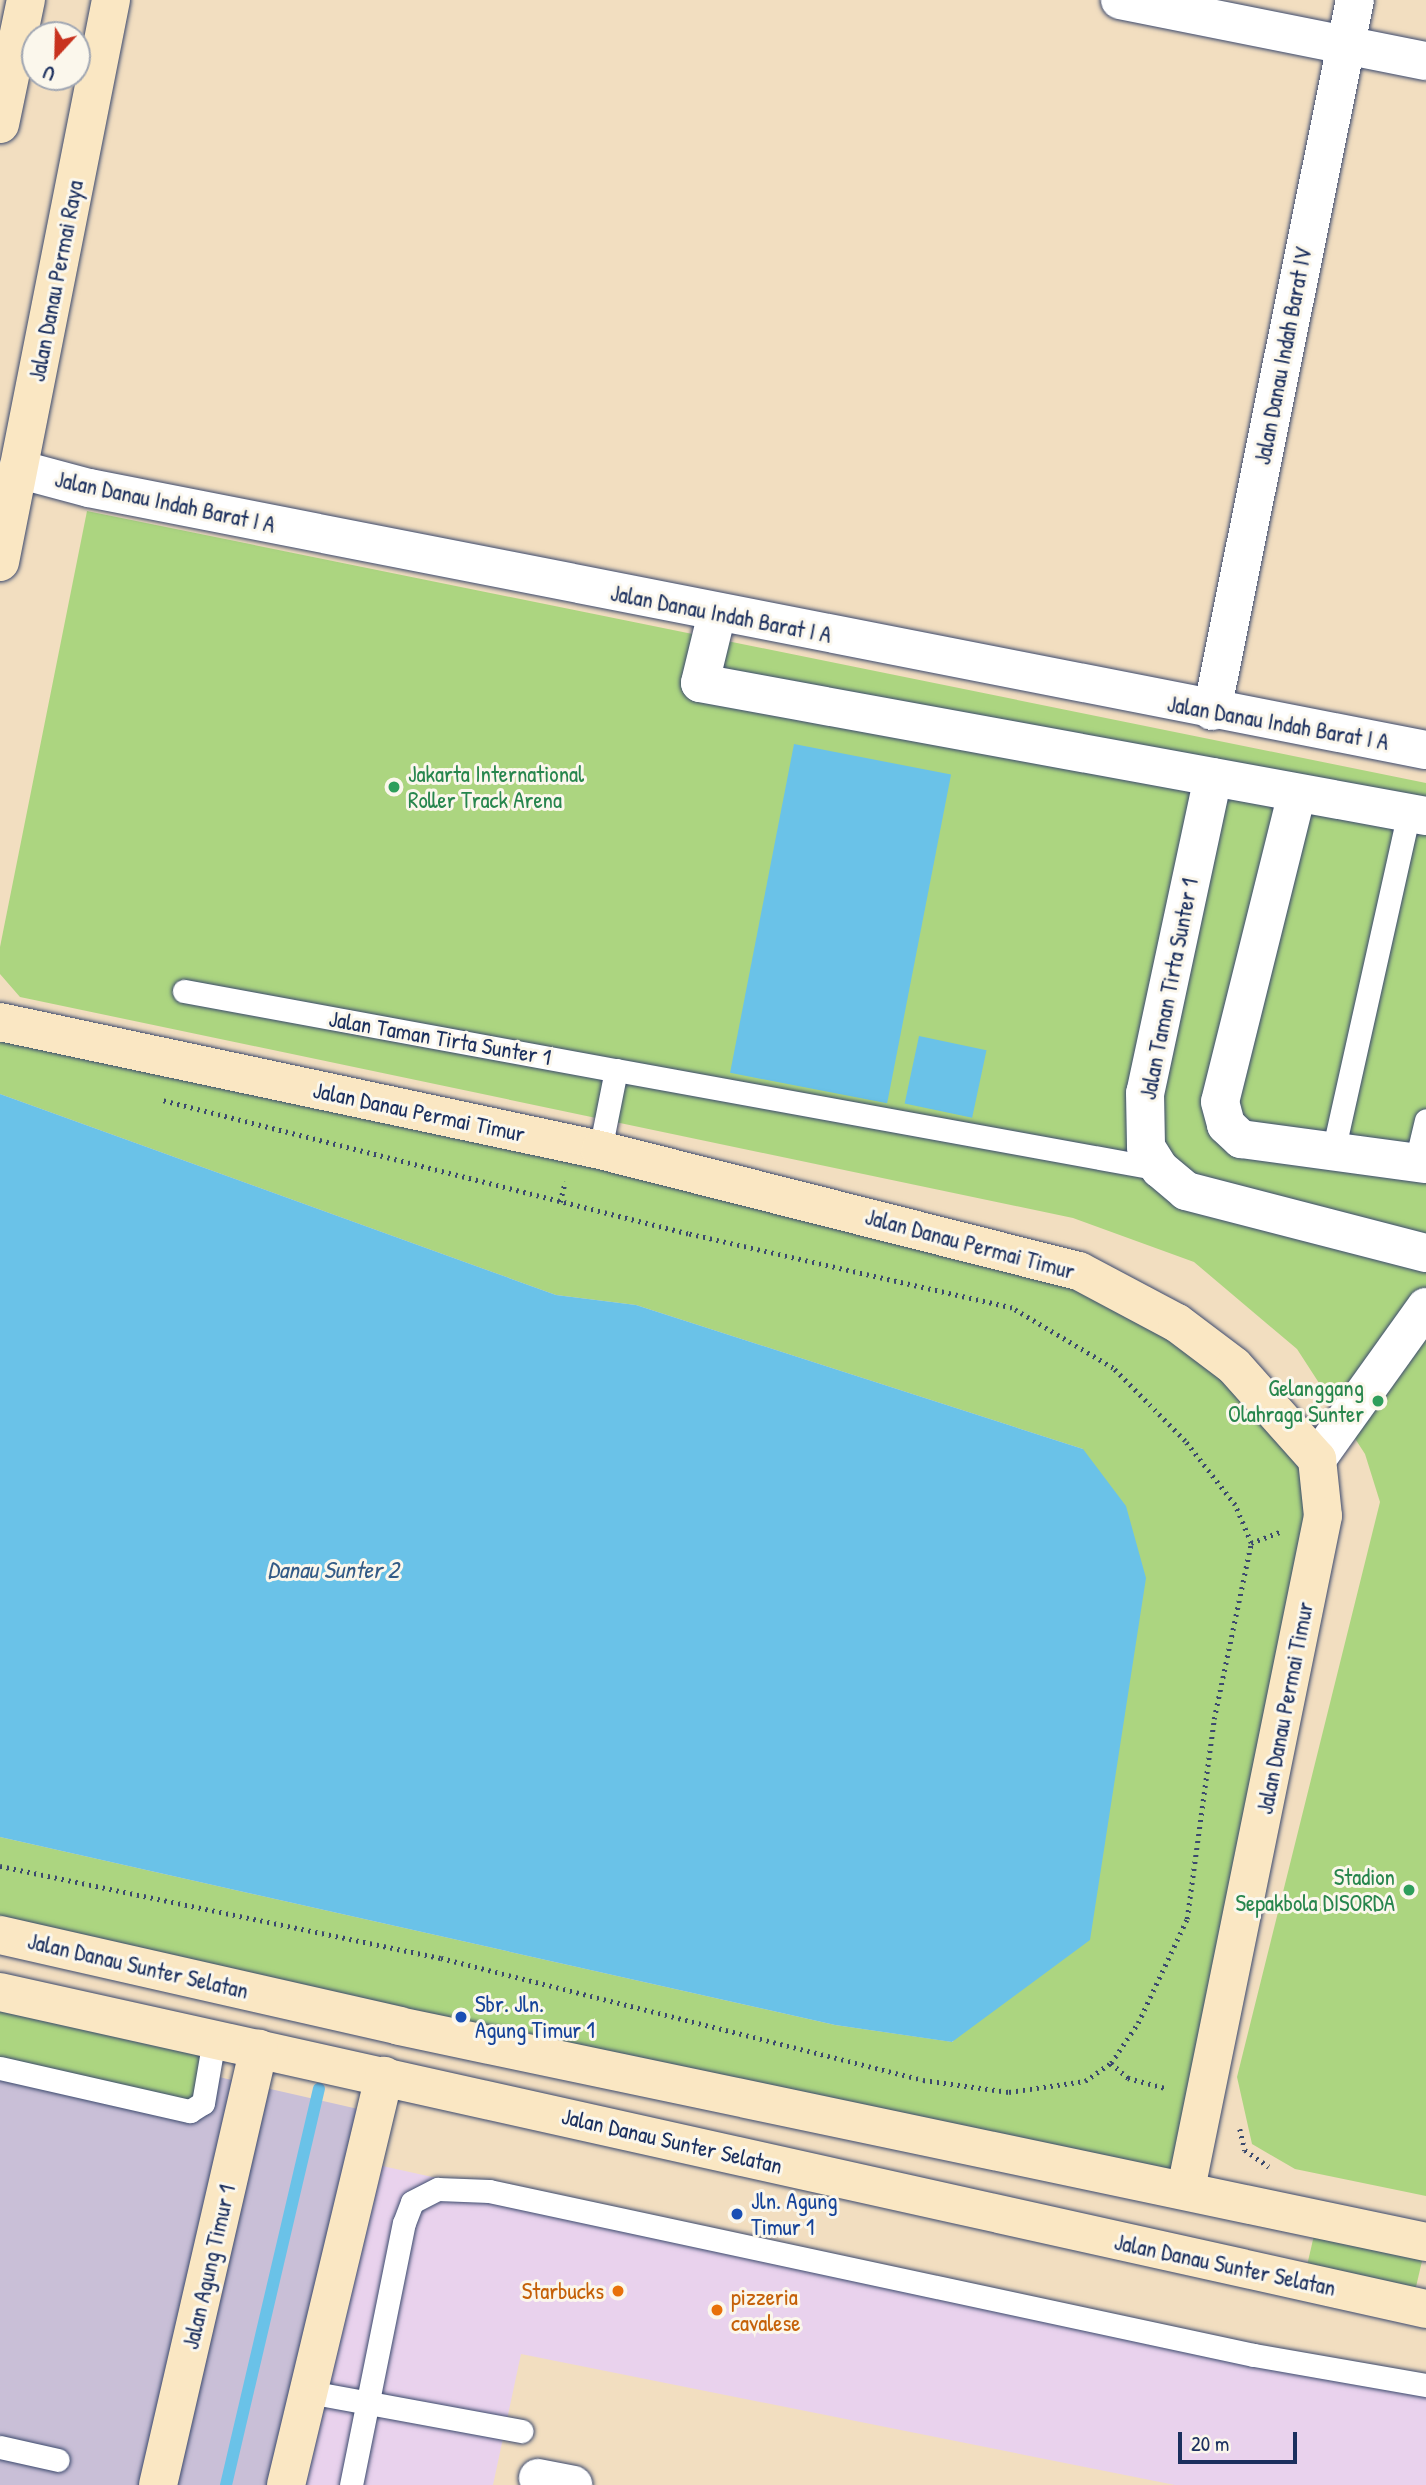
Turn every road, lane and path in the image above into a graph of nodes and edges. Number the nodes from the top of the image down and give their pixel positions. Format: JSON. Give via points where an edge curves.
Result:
{"nodes":[{"id":1,"x":26,"y":0,"type":"edge"},
{"id":2,"x":111,"y":0,"type":"edge"},
{"id":3,"x":1119,"y":0,"type":"edge"},
{"id":4,"x":1355,"y":0,"type":"edge"},
{"id":5,"x":1345,"y":46,"type":"junction"},
{"id":6,"x":1426,"y":61,"type":"edge"},
{"id":7,"x":0,"y":124,"type":"edge"},
{"id":8,"x":18,"y":469,"type":"junction"},
{"id":9,"x":0,"y":562,"type":"edge"},
{"id":10,"x":717,"y":613,"type":"junction"},
{"id":11,"x":1212,"y":712,"type":"junction"},
{"id":12,"x":1426,"y":750,"type":"edge"},
{"id":13,"x":1213,"y":777,"type":"junction"},
{"id":14,"x":1297,"y":793,"type":"junction"},
{"id":15,"x":1418,"y":814,"type":"edge"},
{"id":16,"x":184,"y":991,"type":"dead end"},
{"id":17,"x":0,"y":1022,"type":"edge"},
{"id":18,"x":617,"y":1070,"type":"junction"},
{"id":19,"x":147,"y":1097,"type":"dead end"},
{"id":20,"x":1426,"y":1120,"type":"edge"},
{"id":21,"x":600,"y":1150,"type":"junction"},
{"id":22,"x":1333,"y":1153,"type":"junction"},
{"id":23,"x":1421,"y":1163,"type":"edge"},
{"id":24,"x":1160,"y":1169,"type":"junction"},
{"id":25,"x":1426,"y":1253,"type":"edge"},
{"id":26,"x":1426,"y":1307,"type":"edge"},
{"id":27,"x":1317,"y":1459,"type":"junction"},
{"id":28,"x":0,"y":1866,"type":"edge"},
{"id":29,"x":0,"y":1935,"type":"edge"},
{"id":30,"x":0,"y":1992,"type":"edge"},
{"id":31,"x":214,"y":2039,"type":"junction"},
{"id":32,"x":274,"y":2053,"type":"junction"},
{"id":33,"x":1111,"y":2063,"type":"junction"},
{"id":34,"x":0,"y":2068,"type":"edge"},
{"id":35,"x":374,"y":2073,"type":"junction"},
{"id":36,"x":1206,"y":2098,"type":"junction"},
{"id":37,"x":1282,"y":2172,"type":"dead end"},
{"id":38,"x":1186,"y":2189,"type":"junction"},
{"id":39,"x":1426,"y":2242,"type":"edge"},
{"id":40,"x":1426,"y":2309,"type":"edge"},
{"id":41,"x":1426,"y":2385,"type":"edge"},
{"id":42,"x":309,"y":2392,"type":"junction"},
{"id":43,"x":369,"y":2403,"type":"junction"},
{"id":44,"x":521,"y":2431,"type":"dead end"},
{"id":45,"x":0,"y":2447,"type":"edge"},
{"id":46,"x":58,"y":2460,"type":"dead end"},
{"id":47,"x":158,"y":2485,"type":"edge"},
{"id":48,"x":286,"y":2485,"type":"edge"},
{"id":49,"x":351,"y":2485,"type":"edge"}],
"edges":[{"from":1,"to":7,"type":"street"},
{"from":2,"to":8,"type":"street","name":"Jalan Danau Permai Raya"},
{"from":3,"to":5,"type":"street"},
{"from":4,"to":5,"type":"street","name":"Jalan Danau Indah Barat IV"},
{"from":5,"to":6,"type":"street"},
{"from":5,"to":11,"type":"street","name":"Jalan Danau Indah Barat IV"},
{"from":8,"to":9,"type":"street","name":"Jalan Danau Permai Raya"},
{"from":8,"to":10,"type":"street","name":"Jalan Danau Indah Barat I A","via":[[89,488]]},
{"from":10,"to":11,"type":"street","name":"Jalan Danau Indah Barat I A"},
{"from":10,"to":13,"type":"street","via":[[700,683]]},
{"from":11,"to":12,"type":"street","name":"Jalan Danau Indah Barat I A"},
{"from":13,"to":14,"type":"street"},
{"from":13,"to":24,"type":"street","name":"Jalan Taman Tirta Sunter 1","via":[[1144,1093],[1146,1147]]},
{"from":14,"to":15,"type":"street"},
{"from":14,"to":22,"type":"street","via":[[1220,1102],[1226,1125],[1241,1139]]},
{"from":15,"to":22,"type":"lane"},
{"from":16,"to":18,"type":"lane","name":"Jalan Taman Tirta Sunter 1"},
{"from":17,"to":21,"type":"street","name":"Jalan Danau Permai Timur"},
{"from":18,"to":21,"type":"lane"},
{"from":18,"to":24,"type":"lane","name":"Jalan Taman Tirta Sunter 1"},
{"from":19,"to":33,"type":"path","via":[[688,1234],[1012,1308],[1113,1368],[1210,1473],[1235,1505],[1251,1542],[1214,1719],[1187,1919],[1138,2023]]},
{"from":20,"to":23,"type":"lane"},
{"from":21,"to":27,"type":"street","name":"Jalan Danau Permai Timur","via":[[1079,1271],[1178,1323],[1234,1366]]},
{"from":22,"to":23,"type":"street"},
{"from":24,"to":25,"type":"street","name":"Jalan Taman Tirta Sunter 1","via":[[1186,1191]]},
{"from":26,"to":27,"type":"street"},
{"from":27,"to":36,"type":"street","name":"Jalan Danau Permai Timur","via":[[1323,1516]]},
{"from":28,"to":33,"type":"path","via":[[440,1958],[923,2080],[1009,2092],[1084,2081]]},
{"from":29,"to":38,"type":"street","name":"Jalan Danau Sunter Selatan","via":[[298,2003]]},
{"from":30,"to":31,"type":"street","name":"Jalan Danau Sunter Selatan"},
{"from":31,"to":32,"type":"street","name":"Jalan Danau Sunter Selatan"},
{"from":31,"to":34,"type":"lane","via":[[203,2103],[190,2111]]},
{"from":32,"to":35,"type":"street","name":"Jalan Danau Sunter Selatan"},
{"from":32,"to":47,"type":"street","name":"Jalan Agung Timur 1"},
{"from":33,"to":36,"type":"path","via":[[1128,2078]]},
{"from":35,"to":40,"type":"street","name":"Jalan Danau Sunter Selatan"},
{"from":35,"to":42,"type":"street"},
{"from":36,"to":37,"type":"path","via":[[1239,2109],[1245,2150]]},
{"from":36,"to":38,"type":"street","name":"Jalan Danau Permai Timur"},
{"from":38,"to":39,"type":"street","name":"Jalan Danau Sunter Selatan"},
{"from":41,"to":43,"type":"lane","via":[[1254,2355],[489,2191],[438,2189],[412,2202],[404,2223]]},
{"from":42,"to":43,"type":"lane"},
{"from":42,"to":48,"type":"street"},
{"from":43,"to":44,"type":"lane"},
{"from":43,"to":49,"type":"lane"},
{"from":45,"to":46,"type":"lane"}]}
